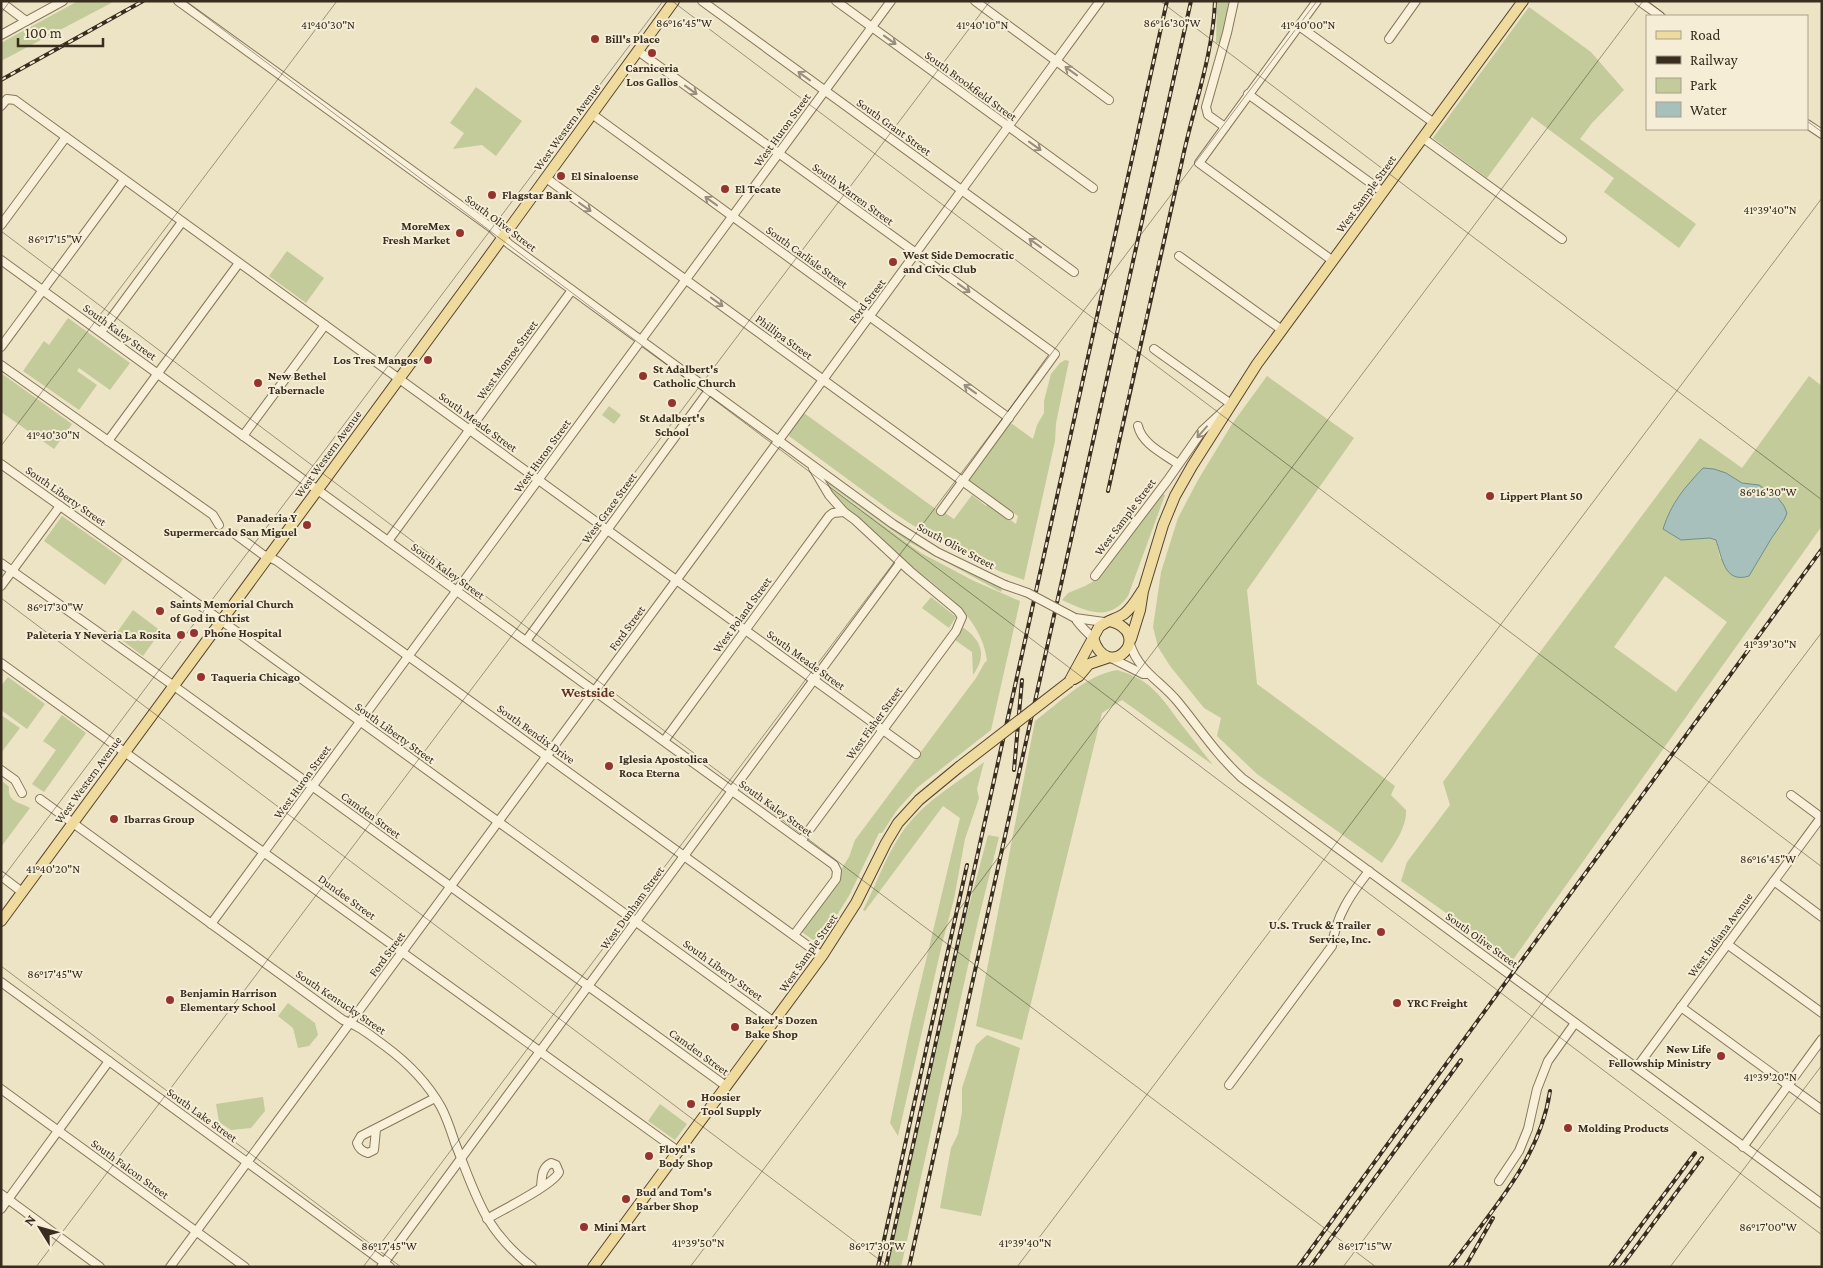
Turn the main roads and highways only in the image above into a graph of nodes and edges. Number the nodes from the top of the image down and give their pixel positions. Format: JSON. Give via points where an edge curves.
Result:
{"nodes":[{"id":1,"x":674,"y":1,"type":"edge"},
{"id":2,"x":1523,"y":1,"type":"edge"},
{"id":3,"x":1143,"y":591,"type":"junction"},
{"id":4,"x":1107,"y":622,"type":"junction"},
{"id":5,"x":1092,"y":638,"type":"junction"},
{"id":6,"x":1130,"y":642,"type":"junction"},
{"id":7,"x":1109,"y":658,"type":"junction"},
{"id":8,"x":1069,"y":682,"type":"junction"},
{"id":9,"x":1,"y":921,"type":"edge"},
{"id":10,"x":593,"y":1267,"type":"edge"}],
"edges":[{"from":1,"to":9,"type":"main road","name":"West Western Avenue"},
{"from":2,"to":3,"type":"main road","name":"West Sample Street","via":[[1231,404],[1175,496]]},
{"from":3,"to":4,"type":"main road","name":"West Sample Street","via":[[1130,609]]},
{"from":3,"to":6,"type":"main road","name":"West Sample Street"},
{"from":4,"to":5,"type":"main road"},
{"from":4,"to":6,"type":"main road","via":[[1121,625]]},
{"from":5,"to":7,"type":"main road","via":[[1098,649]]},
{"from":5,"to":8,"type":"main road","name":"West Sample Street"},
{"from":6,"to":7,"type":"main road","via":[[1122,654]]},
{"from":7,"to":8,"type":"main road","name":"West Sample Street","via":[[1088,664],[1079,676]]},
{"from":8,"to":10,"type":"main road","name":"West Sample Street","bridge":true,"via":[[928,791],[898,824],[856,903],[822,956]]}]}
